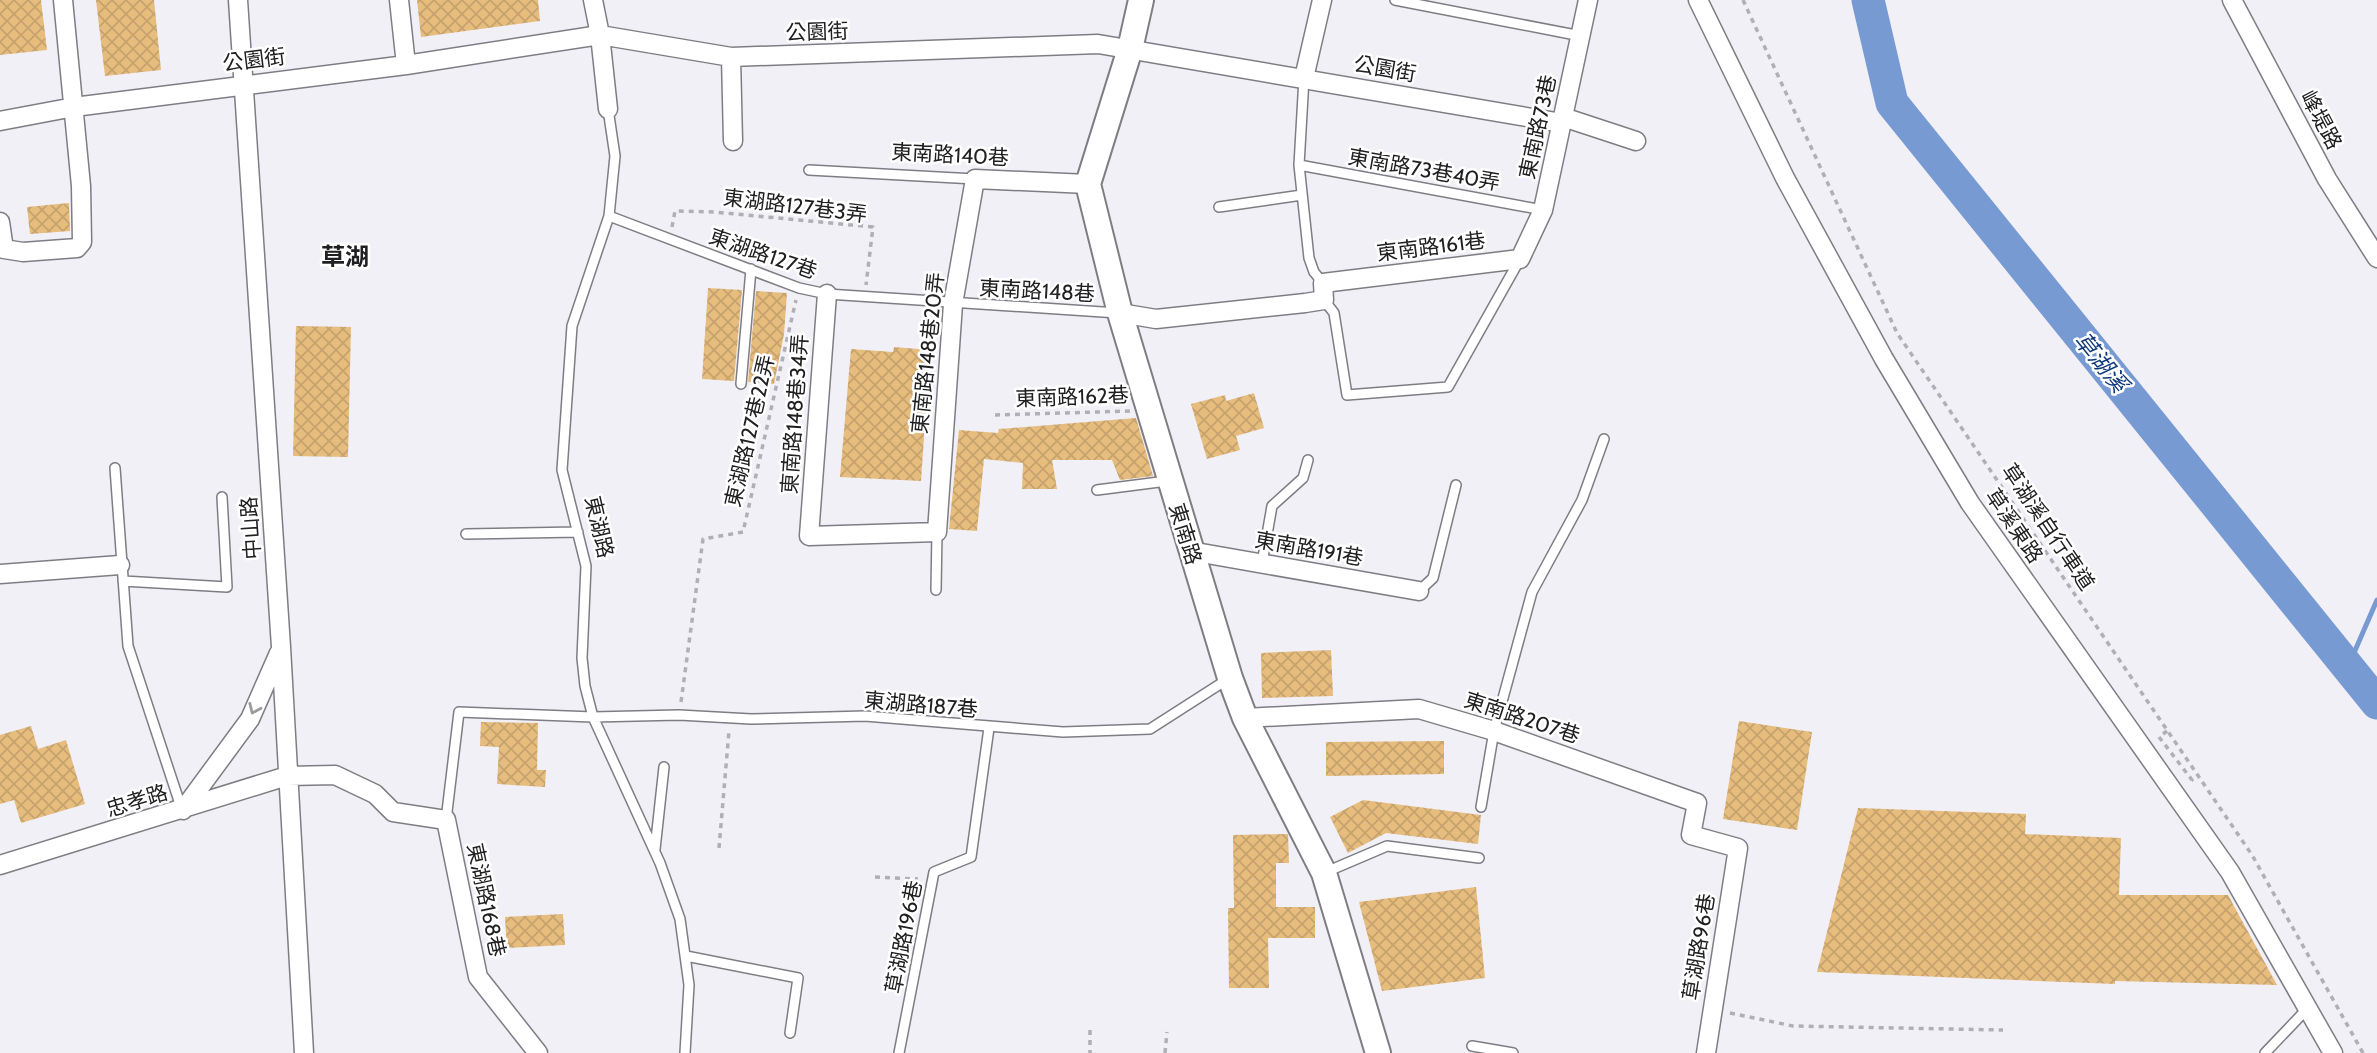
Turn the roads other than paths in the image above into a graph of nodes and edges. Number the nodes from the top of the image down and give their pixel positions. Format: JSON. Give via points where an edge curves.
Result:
{"nodes":[{"id":1,"x":63,"y":0,"type":"edge"},
{"id":2,"x":238,"y":0,"type":"edge"},
{"id":3,"x":399,"y":0,"type":"edge"},
{"id":4,"x":593,"y":0,"type":"edge"},
{"id":5,"x":1141,"y":0,"type":"edge"},
{"id":6,"x":1322,"y":0,"type":"edge"},
{"id":7,"x":1395,"y":0,"type":"edge"},
{"id":8,"x":1588,"y":0,"type":"edge"},
{"id":9,"x":1698,"y":0,"type":"edge"},
{"id":10,"x":2232,"y":0,"type":"edge"},
{"id":11,"x":600,"y":35,"type":"junction"},
{"id":12,"x":1581,"y":36,"type":"junction"},
{"id":13,"x":1130,"y":49,"type":"junction"},
{"id":14,"x":731,"y":57,"type":"junction"},
{"id":15,"x":406,"y":65,"type":"junction"},
{"id":16,"x":1304,"y":78,"type":"junction"},
{"id":17,"x":244,"y":84,"type":"junction"},
{"id":18,"x":74,"y":107,"type":"junction"},
{"id":19,"x":608,"y":109,"type":"joint"},
{"id":20,"x":1563,"y":120,"type":"junction"},
{"id":21,"x":0,"y":121,"type":"edge"},
{"id":22,"x":733,"y":141,"type":"dead end"},
{"id":23,"x":1636,"y":141,"type":"dead end"},
{"id":24,"x":1299,"y":165,"type":"junction"},
{"id":25,"x":809,"y":170,"type":"dead end"},
{"id":26,"x":975,"y":179,"type":"junction"},
{"id":27,"x":1088,"y":184,"type":"junction"},
{"id":28,"x":1302,"y":195,"type":"junction"},
{"id":29,"x":1219,"y":206,"type":"dead end"},
{"id":30,"x":1543,"y":210,"type":"junction"},
{"id":31,"x":609,"y":216,"type":"junction"},
{"id":32,"x":0,"y":222,"type":"edge"},
{"id":33,"x":2377,"y":258,"type":"edge"},
{"id":34,"x":1520,"y":259,"type":"junction"},
{"id":35,"x":751,"y":270,"type":"junction"},
{"id":36,"x":1323,"y":291,"type":"junction"},
{"id":37,"x":827,"y":294,"type":"junction"},
{"id":38,"x":953,"y":304,"type":"junction"},
{"id":39,"x":1119,"y":313,"type":"junction"},
{"id":40,"x":741,"y":384,"type":"dead end"},
{"id":41,"x":1604,"y":439,"type":"dead end"},
{"id":42,"x":1308,"y":460,"type":"dead end"},
{"id":43,"x":115,"y":468,"type":"dead end"},
{"id":44,"x":1168,"y":480,"type":"junction"},
{"id":45,"x":1456,"y":485,"type":"dead end"},
{"id":46,"x":1097,"y":490,"type":"dead end"},
{"id":47,"x":222,"y":498,"type":"dead end"},
{"id":48,"x":578,"y":532,"type":"junction"},
{"id":49,"x":937,"y":532,"type":"junction"},
{"id":50,"x":466,"y":534,"type":"dead end"},
{"id":51,"x":1190,"y":551,"type":"junction"},
{"id":52,"x":1262,"y":563,"type":"junction"},
{"id":53,"x":122,"y":573,"type":"junction"},
{"id":54,"x":0,"y":575,"type":"edge"},
{"id":55,"x":936,"y":590,"type":"dead end"},
{"id":56,"x":1419,"y":592,"type":"joint"},
{"id":57,"x":281,"y":647,"type":"junction"},
{"id":58,"x":1230,"y":678,"type":"junction"},
{"id":59,"x":593,"y":717,"type":"junction"},
{"id":60,"x":1245,"y":718,"type":"junction"},
{"id":61,"x":989,"y":728,"type":"junction"},
{"id":62,"x":1494,"y":731,"type":"junction"},
{"id":63,"x":664,"y":767,"type":"dead end"},
{"id":64,"x":287,"y":776,"type":"junction"},
{"id":65,"x":1481,"y":807,"type":"dead end"},
{"id":66,"x":182,"y":811,"type":"junction"},
{"id":67,"x":446,"y":820,"type":"junction"},
{"id":68,"x":1738,"y":848,"type":"joint"},
{"id":69,"x":655,"y":851,"type":"junction"},
{"id":70,"x":1479,"y":858,"type":"dead end"},
{"id":71,"x":0,"y":865,"type":"edge"},
{"id":72,"x":1324,"y":873,"type":"junction"},
{"id":73,"x":687,"y":956,"type":"junction"},
{"id":74,"x":2307,"y":1009,"type":"junction"},
{"id":75,"x":790,"y":1033,"type":"dead end"},
{"id":76,"x":1472,"y":1046,"type":"dead end"},
{"id":77,"x":304,"y":1053,"type":"edge"},
{"id":78,"x":538,"y":1053,"type":"edge"},
{"id":79,"x":685,"y":1053,"type":"edge"},
{"id":80,"x":899,"y":1053,"type":"edge"},
{"id":81,"x":1378,"y":1053,"type":"edge"},
{"id":82,"x":1513,"y":1053,"type":"edge"},
{"id":83,"x":1706,"y":1053,"type":"edge"},
{"id":84,"x":2265,"y":1053,"type":"edge"},
{"id":85,"x":2333,"y":1053,"type":"edge"}],
"edges":[{"from":1,"to":18,"type":"street"},
{"from":2,"to":17,"type":"street","name":"中山路"},
{"from":3,"to":15,"type":"street"},
{"from":4,"to":11,"type":"street","name":"東湖路"},
{"from":5,"to":13,"type":"street"},
{"from":6,"to":16,"type":"street"},
{"from":7,"to":12,"type":"lane"},
{"from":8,"to":12,"type":"street","name":"東南路73巷"},
{"from":9,"to":74,"type":"street","name":"草溪東路","via":[[1785,178],[1884,359],[1970,503],[2230,872]]},
{"from":10,"to":33,"type":"street","name":"峰堤路","via":[[2327,179]]},
{"from":11,"to":14,"type":"street","name":"公園街"},
{"from":11,"to":15,"type":"street","name":"公園街"},
{"from":11,"to":19,"type":"street","name":"東湖路"},
{"from":12,"to":20,"type":"street","name":"東南路73巷"},
{"from":13,"to":14,"type":"street","name":"公園街","via":[[1098,44]]},
{"from":13,"to":16,"type":"street","name":"公園街"},
{"from":13,"to":27,"type":"street"},
{"from":14,"to":22,"type":"street"},
{"from":15,"to":17,"type":"street","name":"公園街"},
{"from":16,"to":20,"type":"street","name":"公園街"},
{"from":16,"to":24,"type":"lane"},
{"from":17,"to":18,"type":"street","name":"公園街"},
{"from":17,"to":57,"type":"street","name":"中山路"},
{"from":18,"to":21,"type":"street","name":"公園街"},
{"from":18,"to":32,"type":"street","via":[[82,242],[77,248],[4,249]]},
{"from":19,"to":31,"type":"lane","name":"東湖路","via":[[615,156]]},
{"from":20,"to":23,"type":"street","name":"公園街"},
{"from":20,"to":30,"type":"street","name":"東南路73巷"},
{"from":24,"to":28,"type":"lane"},
{"from":24,"to":30,"type":"lane","name":"東南路73巷40弄"},
{"from":25,"to":26,"type":"lane","name":"東南路140巷"},
{"from":26,"to":27,"type":"street","name":"東南路140巷"},
{"from":26,"to":38,"type":"street","name":"東南路148巷20弄"},
{"from":27,"to":39,"type":"street","name":"東南路"},
{"from":28,"to":29,"type":"lane"},
{"from":28,"to":36,"type":"lane","via":[[1309,258]]},
{"from":30,"to":34,"type":"street","name":"東南路73巷"},
{"from":31,"to":35,"type":"lane","name":"東湖路127巷"},
{"from":31,"to":48,"type":"lane","name":"東湖路","via":[[572,326],[562,470]]},
{"from":34,"to":36,"type":"street","name":"東南路161巷"},
{"from":34,"to":36,"type":"lane","via":[[1448,387],[1347,395],[1334,313]]},
{"from":35,"to":37,"type":"lane","name":"東湖路127巷"},
{"from":35,"to":40,"type":"lane"},
{"from":36,"to":39,"type":"street","name":"東南路161巷","via":[[1156,319]]},
{"from":37,"to":38,"type":"lane","name":"東湖路127巷"},
{"from":37,"to":49,"type":"street","name":"東南路148巷34弄","via":[[809,536]]},
{"from":38,"to":39,"type":"lane","name":"東南路148巷"},
{"from":38,"to":49,"type":"street","name":"東南路148巷20弄"},
{"from":39,"to":44,"type":"street","name":"東南路"},
{"from":41,"to":62,"type":"lane","via":[[1582,500],[1532,592]]},
{"from":42,"to":52,"type":"lane","via":[[1303,478],[1272,506]]},
{"from":43,"to":53,"type":"lane"},
{"from":44,"to":46,"type":"lane"},
{"from":44,"to":51,"type":"street","name":"東南路"},
{"from":45,"to":56,"type":"lane","via":[[1433,578]]},
{"from":47,"to":53,"type":"lane","via":[[227,587]]},
{"from":48,"to":50,"type":"lane"},
{"from":48,"to":59,"type":"lane","name":"東湖路","via":[[586,566],[582,657]]},
{"from":49,"to":55,"type":"lane","name":"東南路148巷20弄"},
{"from":51,"to":52,"type":"street","name":"東南路191巷"},
{"from":51,"to":58,"type":"street","name":"東南路"},
{"from":52,"to":56,"type":"street","name":"東南路191巷"},
{"from":53,"to":54,"type":"street"},
{"from":53,"to":66,"type":"lane","via":[[128,646]]},
{"from":57,"to":64,"type":"street","name":"中山路"},
{"from":57,"to":66,"type":"street","one_way":true,"via":[[250,719]]},
{"from":58,"to":60,"type":"street","name":"東南路"},
{"from":58,"to":61,"type":"lane","name":"東湖路187巷","via":[[1150,729],[1063,732]]},
{"from":59,"to":61,"type":"lane","name":"東湖路187巷","via":[[865,716]]},
{"from":59,"to":67,"type":"lane","name":"東湖路168巷","via":[[459,712]]},
{"from":59,"to":69,"type":"lane","name":"東湖路"},
{"from":60,"to":62,"type":"street","name":"東南路207巷","via":[[1419,709]]},
{"from":60,"to":72,"type":"street","name":"東南路"},
{"from":61,"to":80,"type":"lane","name":"草湖路196巷","via":[[971,857],[934,872]]},
{"from":62,"to":65,"type":"lane"},
{"from":62,"to":68,"type":"street","name":"東南路207巷","via":[[1697,803],[1691,835]]},
{"from":63,"to":69,"type":"lane"},
{"from":64,"to":66,"type":"street","name":"忠孝路"},
{"from":64,"to":67,"type":"street","name":"東湖路168巷","via":[[335,775],[375,794],[393,812]]},
{"from":64,"to":77,"type":"street","name":"中山路"},
{"from":66,"to":71,"type":"street","name":"忠孝路"},
{"from":67,"to":78,"type":"street","name":"東湖路168巷","via":[[478,977]]},
{"from":68,"to":83,"type":"street","name":"草湖路96巷"},
{"from":69,"to":73,"type":"lane","name":"東湖路","via":[[680,919]]},
{"from":70,"to":72,"type":"lane","via":[[1387,846]]},
{"from":72,"to":81,"type":"street","name":"東南路"},
{"from":73,"to":75,"type":"lane","via":[[798,978]]},
{"from":73,"to":79,"type":"lane","name":"東湖路"},
{"from":74,"to":84,"type":"lane"},
{"from":74,"to":85,"type":"street","name":"草溪東路"},
{"from":76,"to":82,"type":"lane"}]}
